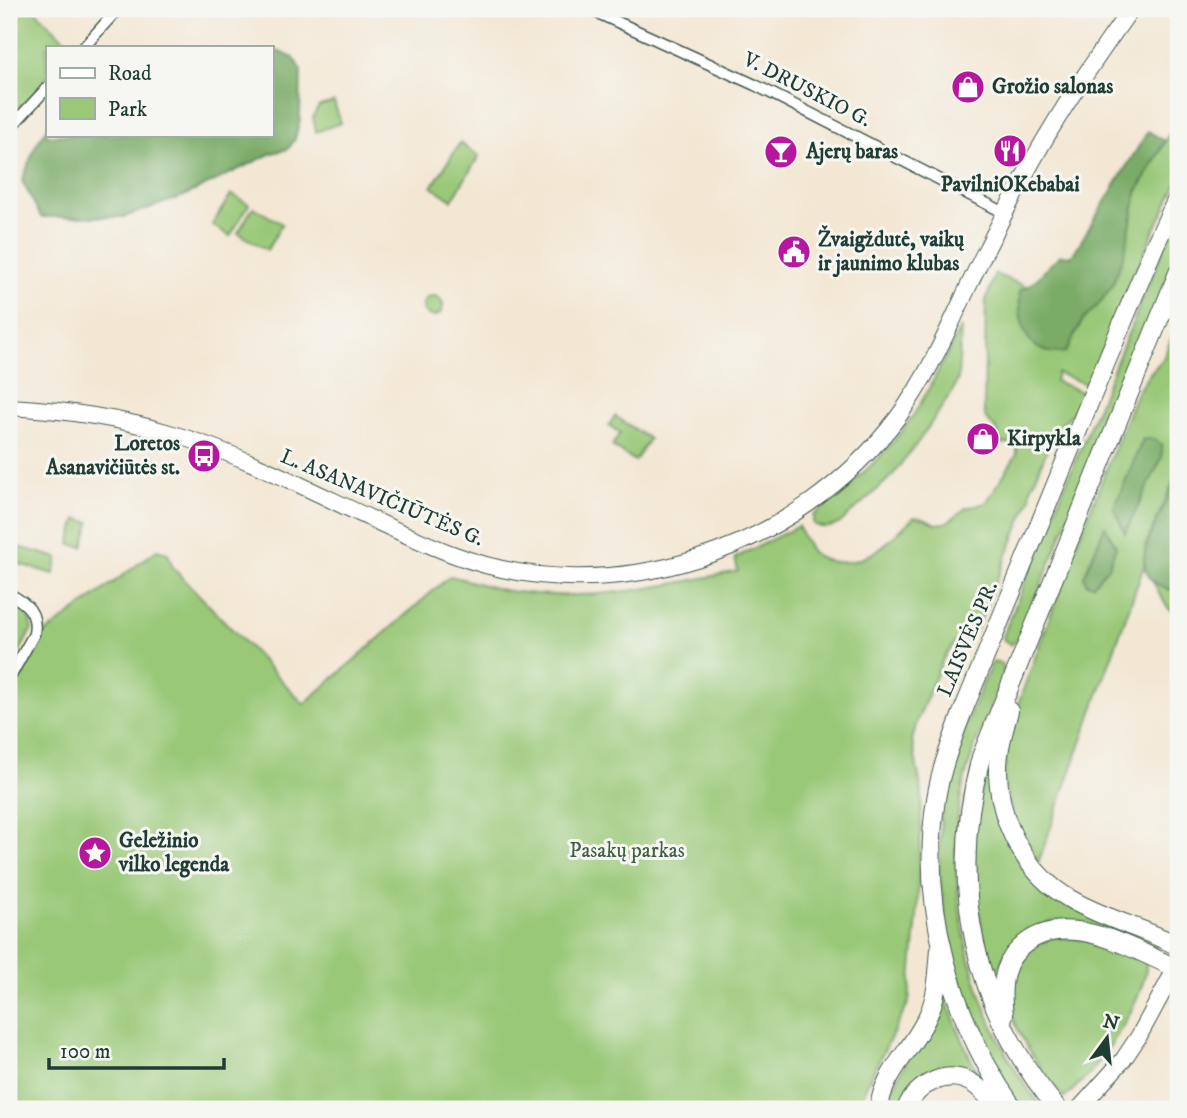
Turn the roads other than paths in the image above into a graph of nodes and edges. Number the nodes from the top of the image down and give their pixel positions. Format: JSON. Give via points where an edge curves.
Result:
{"nodes":[{"id":1,"x":118,"y":9,"type":"edge"},
{"id":2,"x":589,"y":9,"type":"edge"},
{"id":3,"x":1132,"y":9,"type":"edge"},
{"id":4,"x":85,"y":46,"type":"edge"},
{"id":5,"x":46,"y":89,"type":"edge"},
{"id":6,"x":9,"y":130,"type":"edge"},
{"id":7,"x":1178,"y":197,"type":"edge"},
{"id":8,"x":1005,"y":213,"type":"junction"},
{"id":9,"x":1178,"y":274,"type":"edge"},
{"id":10,"x":9,"y":407,"type":"edge"},
{"id":11,"x":9,"y":594,"type":"edge"},
{"id":12,"x":1027,"y":643,"type":"junction"},
{"id":13,"x":9,"y":679,"type":"edge"},
{"id":14,"x":941,"y":938,"type":"junction"},
{"id":15,"x":1178,"y":946,"type":"edge"},
{"id":16,"x":1177,"y":966,"type":"edge"},
{"id":17,"x":1007,"y":1036,"type":"junction"},
{"id":18,"x":879,"y":1109,"type":"edge"},
{"id":19,"x":906,"y":1109,"type":"edge"},
{"id":20,"x":1000,"y":1109,"type":"edge"},
{"id":21,"x":1014,"y":1109,"type":"edge"},
{"id":22,"x":1058,"y":1109,"type":"edge"},
{"id":23,"x":1079,"y":1109,"type":"edge"}],
"edges":[{"from":1,"to":4,"type":"street"},
{"from":2,"to":8,"type":"street","name":"V. DRUSKIO G.","via":[[755,85]]},
{"from":3,"to":8,"type":"main road","name":"L. ASANAVIČIŪTĖS G.","via":[[1078,85]]},
{"from":5,"to":6,"type":"street"},
{"from":7,"to":14,"type":"main road","name":"LAISVĖS PR.","via":[[949,749],[936,798],[931,848]]},
{"from":8,"to":10,"type":"main road","name":"L. ASANAVIČIŪTĖS G.","via":[[922,379],[900,414],[856,464],[771,528],[727,549],[647,572],[570,576],[505,570],[426,544],[172,433],[97,416]]},
{"from":9,"to":12,"type":"main road"},
{"from":11,"to":13,"type":"street","via":[[29,608],[36,626]]},
{"from":12,"to":15,"type":"main road","via":[[998,769],[1004,813],[1013,837],[1027,862],[1070,900]]},
{"from":12,"to":17,"type":"main road","via":[[981,757],[972,790],[965,856],[975,941],[987,988]]},
{"from":14,"to":18,"type":"main road","via":[[930,1011],[888,1082]]},
{"from":14,"to":21,"type":"main road","name":"LAISVĖS PR.","via":[[976,1045]]},
{"from":16,"to":17,"type":"main road","via":[[1091,934],[1054,930],[1040,934],[1016,951],[1008,964],[1002,1006]]},
{"from":16,"to":23,"type":"main road","via":[[1124,1060]]},
{"from":17,"to":22,"type":"main road"},
{"from":19,"to":20,"type":"main road","via":[[911,1097],[928,1082],[953,1077],[976,1086]]}]}
